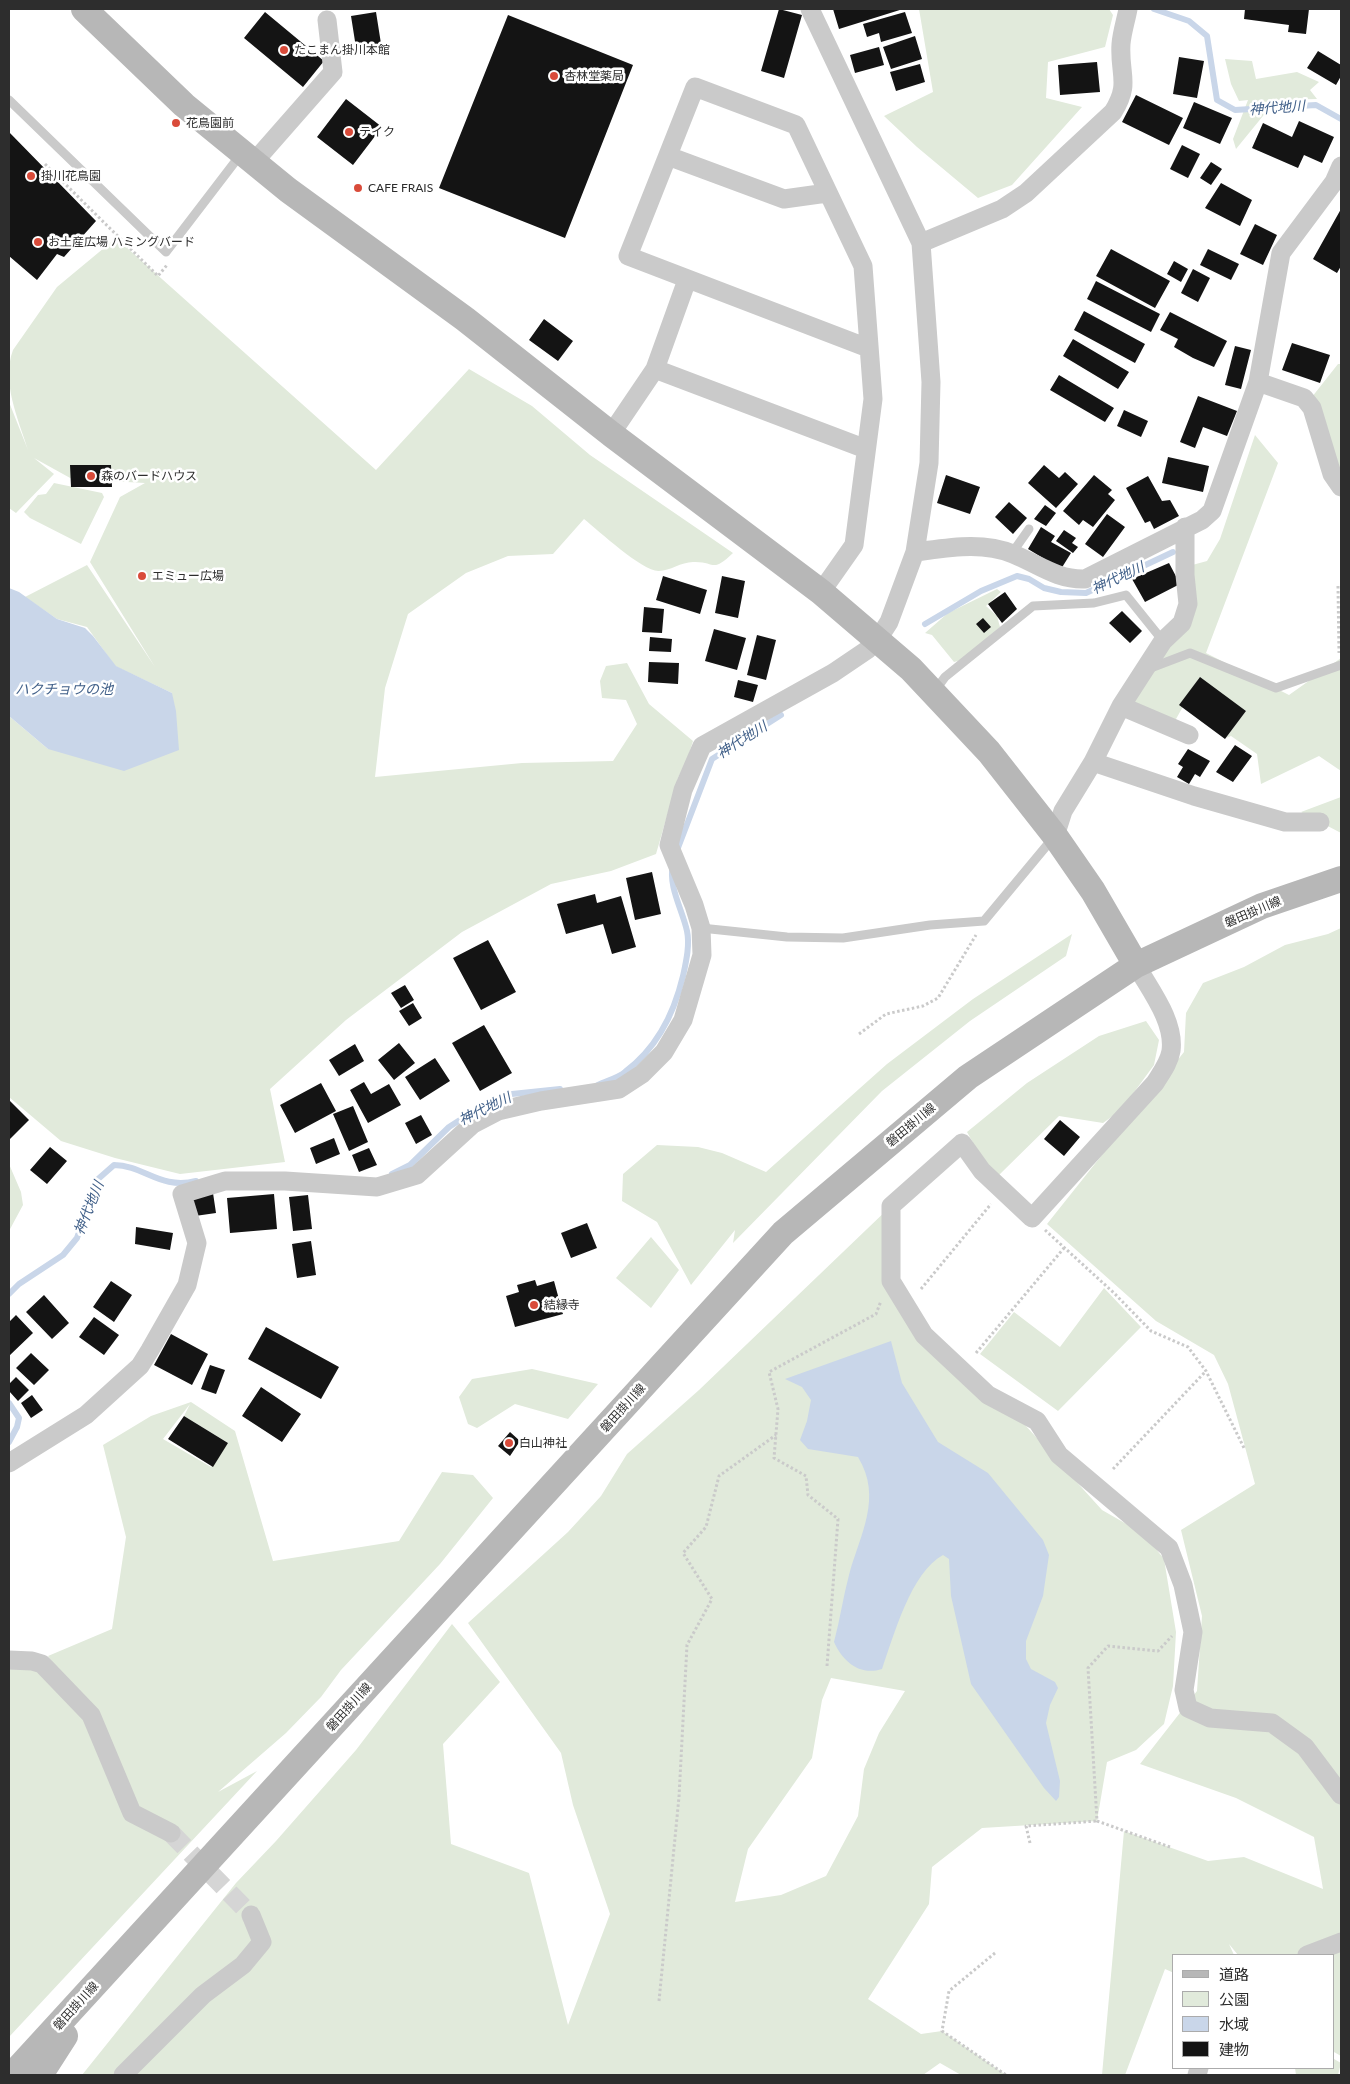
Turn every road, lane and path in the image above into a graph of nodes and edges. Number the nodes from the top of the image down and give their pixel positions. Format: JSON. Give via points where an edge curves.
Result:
{"nodes":[{"id":1,"x":84,"y":9,"type":"edge"},
{"id":2,"x":810,"y":9,"type":"edge"},
{"id":3,"x":1128,"y":9,"type":"edge"},
{"id":4,"x":327,"y":20,"type":"dead end"},
{"id":5,"x":9,"y":100,"type":"edge"},
{"id":6,"x":668,"y":156,"type":"junction"},
{"id":7,"x":248,"y":158,"type":"junction"},
{"id":8,"x":1339,"y":178,"type":"edge"},
{"id":9,"x":826,"y":193,"type":"junction"},
{"id":10,"x":921,"y":243,"type":"junction"},
{"id":11,"x":687,"y":280,"type":"junction"},
{"id":12,"x":868,"y":348,"type":"junction"},
{"id":13,"x":655,"y":369,"type":"junction"},
{"id":14,"x":1258,"y":382,"type":"junction"},
{"id":15,"x":611,"y":434,"type":"junction"},
{"id":16,"x":866,"y":449,"type":"junction"},
{"id":17,"x":1341,"y":487,"type":"edge"},
{"id":18,"x":1185,"y":527,"type":"junction"},
{"id":19,"x":1029,"y":529,"type":"dead end"},
{"id":20,"x":915,"y":552,"type":"junction"},
{"id":21,"x":1012,"y":553,"type":"junction"},
{"id":22,"x":1338,"y":586,"type":"dead end"},
{"id":23,"x":821,"y":592,"type":"junction"},
{"id":24,"x":878,"y":640,"type":"junction"},
{"id":25,"x":1163,"y":641,"type":"junction"},
{"id":26,"x":1340,"y":666,"type":"edge"},
{"id":27,"x":1143,"y":671,"type":"junction"},
{"id":28,"x":934,"y":692,"type":"junction"},
{"id":29,"x":1121,"y":706,"type":"junction"},
{"id":30,"x":1189,"y":735,"type":"dead end"},
{"id":31,"x":1093,"y":762,"type":"junction"},
{"id":32,"x":1320,"y":822,"type":"dead end"},
{"id":33,"x":1055,"y":836,"type":"junction"},
{"id":34,"x":1341,"y":879,"type":"edge"},
{"id":35,"x":984,"y":921,"type":"junction"},
{"id":36,"x":701,"y":928,"type":"junction"},
{"id":37,"x":1136,"y":965,"type":"junction"},
{"id":38,"x":859,"y":1034,"type":"dead end"},
{"id":39,"x":1003,"y":1190,"type":"junction"},
{"id":40,"x":1032,"y":1218,"type":"junction"},
{"id":41,"x":1064,"y":1248,"type":"junction"},
{"id":42,"x":891,"y":1281,"type":"junction"},
{"id":43,"x":921,"y":1289,"type":"dead end"},
{"id":44,"x":976,"y":1353,"type":"dead end"},
{"id":45,"x":1206,"y":1371,"type":"junction"},
{"id":46,"x":776,"y":1435,"type":"junction"},
{"id":47,"x":1245,"y":1450,"type":"dead end"},
{"id":48,"x":9,"y":1463,"type":"edge"},
{"id":49,"x":1113,"y":1469,"type":"dead end"},
{"id":50,"x":1176,"y":1632,"type":"dead end"},
{"id":51,"x":9,"y":1660,"type":"edge"},
{"id":52,"x":827,"y":1666,"type":"dead end"},
{"id":53,"x":1341,"y":1795,"type":"edge"},
{"id":54,"x":1097,"y":1821,"type":"junction"},
{"id":55,"x":172,"y":1833,"type":"tunnel mouth"},
{"id":56,"x":1030,"y":1843,"type":"dead end"},
{"id":57,"x":1170,"y":1848,"type":"dead end"},
{"id":58,"x":251,"y":1915,"type":"tunnel mouth"},
{"id":59,"x":1341,"y":1942,"type":"edge"},
{"id":60,"x":995,"y":1952,"type":"dead end"},
{"id":61,"x":1310,"y":1954,"type":"edge"},
{"id":62,"x":98,"y":1982,"type":"junction"},
{"id":63,"x":659,"y":2000,"type":"dead end"},
{"id":64,"x":12,"y":2075,"type":"edge"},
{"id":65,"x":40,"y":2075,"type":"edge"},
{"id":66,"x":123,"y":2075,"type":"edge"},
{"id":67,"x":1006,"y":2075,"type":"edge"}],
"edges":[{"from":1,"to":7,"type":"main road","via":[[184,105]]},
{"from":2,"to":10,"type":"street"},
{"from":3,"to":10,"type":"street","via":[[1120,65],[1125,84],[1113,112],[1026,193],[1002,209]]},
{"from":4,"to":7,"type":"street","via":[[333,72]]},
{"from":5,"to":7,"type":"lane","via":[[166,252]]},
{"from":6,"to":9,"type":"street","via":[[784,199]]},
{"from":6,"to":9,"type":"street","via":[[695,87],[796,125]]},
{"from":6,"to":11,"type":"street","via":[[628,256]]},
{"from":7,"to":15,"type":"main road","via":[[465,319]]},
{"from":8,"to":14,"type":"street","via":[[1281,253]]},
{"from":9,"to":12,"type":"street","via":[[863,266]]},
{"from":10,"to":20,"type":"street","via":[[932,382],[929,463]]},
{"from":11,"to":12,"type":"street"},
{"from":11,"to":13,"type":"street"},
{"from":12,"to":16,"type":"street","via":[[873,399]]},
{"from":13,"to":15,"type":"street"},
{"from":13,"to":16,"type":"street"},
{"from":14,"to":17,"type":"street","via":[[1304,398],[1312,408],[1332,474]]},
{"from":14,"to":18,"type":"street","via":[[1212,511],[1202,520]]},
{"from":15,"to":23,"type":"main road"},
{"from":16,"to":23,"type":"street","via":[[854,544]]},
{"from":18,"to":21,"type":"street","via":[[1085,579],[1057,576]]},
{"from":18,"to":25,"type":"street","via":[[1188,604],[1182,623]]},
{"from":19,"to":21,"type":"lane"},
{"from":20,"to":21,"type":"street","via":[[967,546]]},
{"from":20,"to":24,"type":"street","via":[[889,622]]},
{"from":22,"to":26,"type":"path"},
{"from":23,"to":24,"type":"main road"},
{"from":24,"to":28,"type":"main road"},
{"from":24,"to":36,"type":"street","via":[[833,673],[702,746],[683,790],[669,846]]},
{"from":25,"to":27,"type":"street"},
{"from":25,"to":28,"type":"lane","via":[[1126,594],[1094,603],[1033,606],[945,677]]},
{"from":26,"to":27,"type":"lane","via":[[1276,688],[1190,653]]},
{"from":27,"to":29,"type":"street"},
{"from":28,"to":33,"type":"main road","via":[[989,752]]},
{"from":29,"to":30,"type":"street"},
{"from":29,"to":31,"type":"street"},
{"from":31,"to":32,"type":"street","via":[[1285,822]]},
{"from":31,"to":33,"type":"street","via":[[1063,811]]},
{"from":33,"to":35,"type":"lane"},
{"from":33,"to":37,"type":"main road"},
{"from":34,"to":37,"type":"main road","name":"磐田掛川線","via":[[1262,906]]},
{"from":35,"to":36,"type":"lane","via":[[843,938],[788,937]]},
{"from":35,"to":38,"type":"path","via":[[938,998],[923,1006],[886,1014]]},
{"from":36,"to":48,"type":"street","via":[[702,955],[683,1020],[664,1052],[642,1074],[619,1089],[498,1111],[473,1124],[417,1174],[378,1187],[225,1181],[182,1194],[197,1243],[187,1285],[140,1366],[86,1415]]},
{"from":37,"to":40,"type":"street","via":[[1164,1017],[1170,1040],[1168,1061],[1155,1083]]},
{"from":37,"to":62,"type":"main road","name":"磐田掛川線","via":[[968,1077],[783,1233]]},
{"from":39,"to":40,"type":"street"},
{"from":39,"to":42,"type":"street","via":[[982,1171],[962,1143],[891,1206]]},
{"from":39,"to":43,"type":"path"},
{"from":40,"to":41,"type":"path"},
{"from":41,"to":44,"type":"path"},
{"from":41,"to":45,"type":"path","via":[[1151,1331],[1188,1347]]},
{"from":42,"to":46,"type":"path","via":[[876,1314],[769,1372],[778,1409]]},
{"from":42,"to":53,"type":"street","via":[[924,1335],[988,1395],[1037,1421],[1059,1455],[1169,1548],[1183,1585],[1193,1632],[1184,1690],[1188,1708],[1210,1718],[1272,1723],[1305,1747]]},
{"from":45,"to":47,"type":"path"},
{"from":45,"to":49,"type":"path"},
{"from":46,"to":52,"type":"path","via":[[774,1458],[806,1476],[808,1495],[838,1519]]},
{"from":46,"to":63,"type":"path","via":[[719,1476],[706,1527],[683,1553],[712,1598],[687,1645],[679,1796]]},
{"from":50,"to":54,"type":"path","via":[[1158,1651],[1108,1646],[1088,1668]]},
{"from":51,"to":55,"type":"street","via":[[42,1664],[91,1715],[132,1813]]},
{"from":54,"to":56,"type":"path","via":[[1026,1826]]},
{"from":54,"to":57,"type":"path"},
{"from":58,"to":66,"type":"street","via":[[262,1942],[243,1965],[202,1995]]},
{"from":59,"to":61,"type":"street"},
{"from":60,"to":67,"type":"path","via":[[949,1991],[942,2031]]},
{"from":62,"to":64,"type":"main road","name":"磐田掛川線"},
{"from":62,"to":65,"type":"main road"}]}
